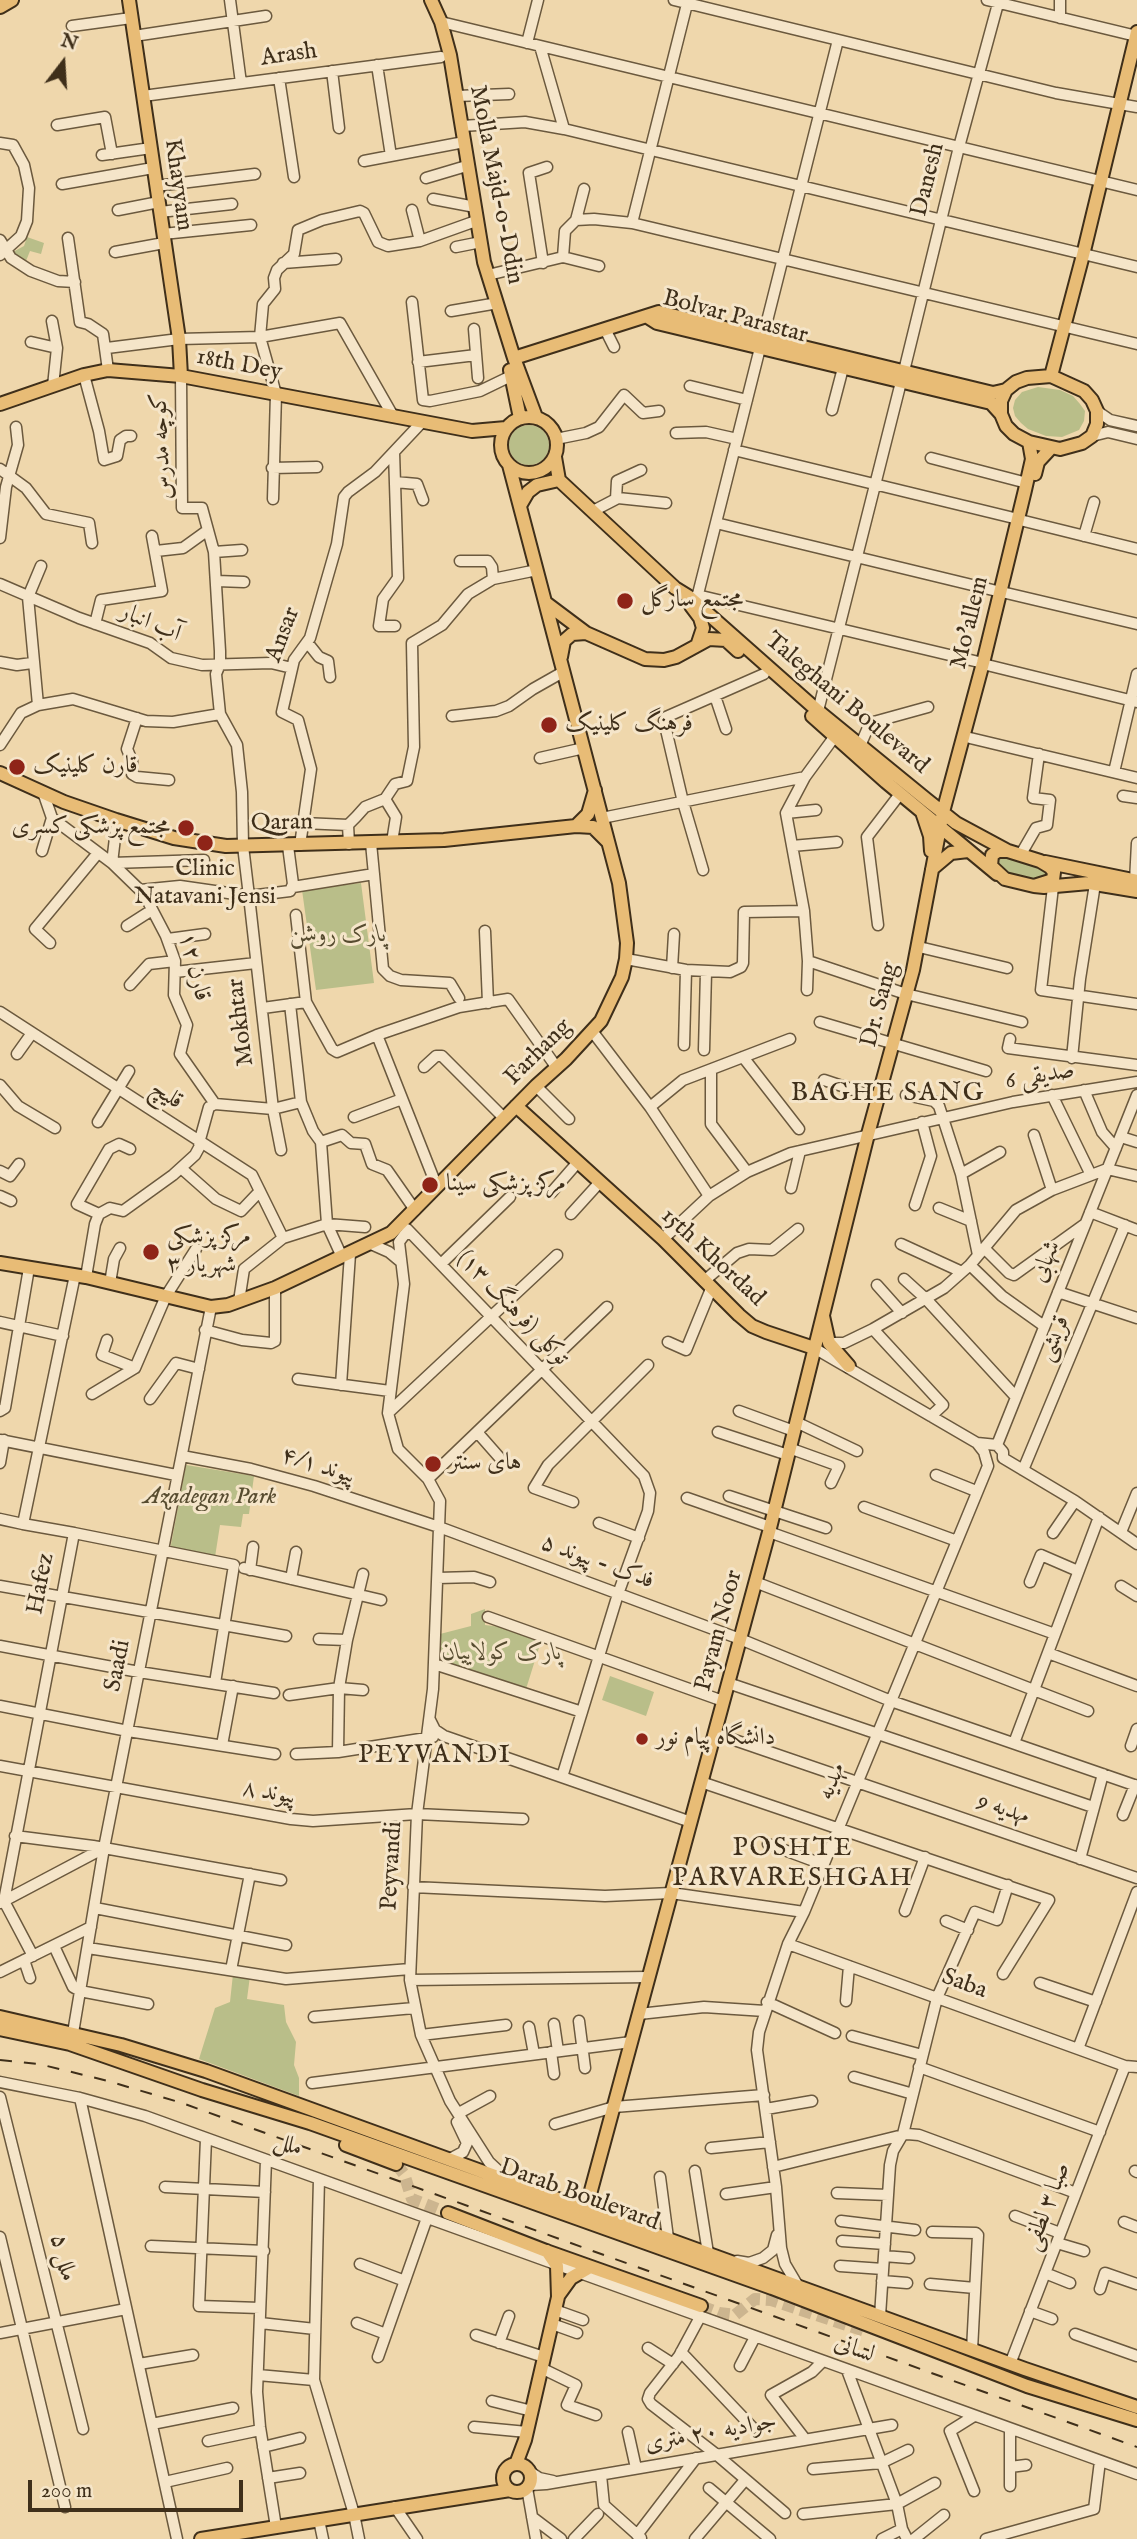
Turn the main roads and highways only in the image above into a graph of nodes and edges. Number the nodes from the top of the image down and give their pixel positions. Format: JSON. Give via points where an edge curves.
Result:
{"nodes":[{"id":1,"x":12,"y":0,"type":"edge"},
{"id":2,"x":129,"y":0,"type":"edge"},
{"id":3,"x":423,"y":0,"type":"edge"},
{"id":4,"x":431,"y":0,"type":"edge"},
{"id":5,"x":0,"y":7,"type":"edge"},
{"id":6,"x":1136,"y":34,"type":"edge"},
{"id":7,"x":446,"y":60,"type":"junction"},
{"id":8,"x":762,"y":343,"type":"junction"},
{"id":9,"x":514,"y":358,"type":"junction"},
{"id":10,"x":181,"y":376,"type":"junction"},
{"id":11,"x":902,"y":376,"type":"junction"},
{"id":12,"x":1051,"y":376,"type":"junction"},
{"id":13,"x":1006,"y":390,"type":"junction"},
{"id":14,"x":0,"y":404,"type":"edge"},
{"id":15,"x":1001,"y":414,"type":"junction"},
{"id":16,"x":536,"y":417,"type":"junction"},
{"id":17,"x":520,"y":418,"type":"junction"},
{"id":18,"x":506,"y":428,"type":"junction"},
{"id":19,"x":472,"y":431,"type":"junction"},
{"id":20,"x":1029,"y":442,"type":"junction"},
{"id":21,"x":500,"y":447,"type":"junction"},
{"id":22,"x":1051,"y":448,"type":"junction"},
{"id":23,"x":555,"y":457,"type":"junction"},
{"id":24,"x":509,"y":466,"type":"junction"},
{"id":25,"x":559,"y":480,"type":"junction"},
{"id":26,"x":521,"y":504,"type":"junction"},
{"id":27,"x":1021,"y":520,"type":"junction"},
{"id":28,"x":675,"y":588,"type":"junction"},
{"id":29,"x":545,"y":603,"type":"junction"},
{"id":30,"x":586,"y":633,"type":"junction"},
{"id":31,"x":698,"y":643,"type":"junction"},
{"id":32,"x":985,"y":664,"type":"junction"},
{"id":33,"x":562,"y":668,"type":"junction"},
{"id":34,"x":3,"y":779,"type":"edge"},
{"id":35,"x":951,"y":785,"type":"junction"},
{"id":36,"x":595,"y":786,"type":"junction"},
{"id":37,"x":925,"y":806,"type":"junction"},
{"id":38,"x":943,"y":812,"type":"junction"},
{"id":39,"x":956,"y":823,"type":"junction"},
{"id":40,"x":940,"y":825,"type":"junction"},
{"id":41,"x":576,"y":826,"type":"junction"},
{"id":42,"x":608,"y":843,"type":"junction"},
{"id":43,"x":968,"y":851,"type":"junction"},
{"id":44,"x":1014,"y":853,"type":"junction"},
{"id":45,"x":1041,"y":861,"type":"junction"},
{"id":46,"x":932,"y":869,"type":"junction"},
{"id":47,"x":1076,"y":869,"type":"junction"},
{"id":48,"x":997,"y":874,"type":"junction"},
{"id":49,"x":1136,"y":884,"type":"edge"},
{"id":50,"x":1081,"y":885,"type":"junction"},
{"id":51,"x":1034,"y":886,"type":"junction"},
{"id":52,"x":516,"y":1106,"type":"junction"},
{"id":53,"x":0,"y":1263,"type":"edge"},
{"id":54,"x":821,"y":1318,"type":"junction"},
{"id":55,"x":794,"y":1342,"type":"junction"},
{"id":56,"x":814,"y":1348,"type":"junction"},
{"id":57,"x":849,"y":1366,"type":"road end"},
{"id":58,"x":810,"y":1368,"type":"junction"},
{"id":59,"x":0,"y":2017,"type":"edge"},
{"id":60,"x":0,"y":2029,"type":"edge"},
{"id":61,"x":0,"y":2038,"type":"edge"},
{"id":62,"x":170,"y":2059,"type":"junction"},
{"id":63,"x":139,"y":2068,"type":"junction"},
{"id":64,"x":206,"y":2071,"type":"junction"},
{"id":65,"x":164,"y":2077,"type":"junction"},
{"id":66,"x":202,"y":2090,"type":"junction"},
{"id":67,"x":310,"y":2123,"type":"junction"},
{"id":68,"x":396,"y":2164,"type":"tunnel mouth"},
{"id":69,"x":586,"y":2209,"type":"junction"},
{"id":70,"x":449,"y":2213,"type":"tunnel mouth"},
{"id":71,"x":547,"y":2251,"type":"junction"},
{"id":72,"x":590,"y":2267,"type":"junction"},
{"id":73,"x":557,"y":2303,"type":"junction"},
{"id":74,"x":701,"y":2311,"type":"tunnel mouth"},
{"id":75,"x":865,"y":2331,"type":"tunnel mouth"},
{"id":76,"x":929,"y":2348,"type":"junction"},
{"id":77,"x":989,"y":2364,"type":"junction"},
{"id":78,"x":1025,"y":2370,"type":"junction"},
{"id":79,"x":1020,"y":2383,"type":"junction"},
{"id":80,"x":1137,"y":2407,"type":"edge"},
{"id":81,"x":1137,"y":2420,"type":"edge"},
{"id":82,"x":526,"y":2436,"type":"junction"},
{"id":83,"x":516,"y":2464,"type":"junction"},
{"id":84,"x":503,"y":2475,"type":"junction"},
{"id":85,"x":529,"y":2478,"type":"junction"},
{"id":86,"x":510,"y":2490,"type":"junction"},
{"id":87,"x":475,"y":2494,"type":"junction"},
{"id":88,"x":254,"y":2535,"type":"edge"},
{"id":89,"x":201,"y":2539,"type":"edge"}],
"edges":[{"from":1,"to":5,"type":"main road"},
{"from":2,"to":10,"type":"main road","name":"Khayyam"},
{"from":3,"to":7,"type":"main road","name":"Molla Majd-o-Ddin"},
{"from":4,"to":7,"type":"main road","name":"Molla Majd-o-Ddin","via":[[441,22]]},
{"from":6,"to":12,"type":"main road"},
{"from":7,"to":9,"type":"main road","name":"Molla Majd-o-Ddin","via":[[457,96],[488,275]]},
{"from":7,"to":17,"type":"main road","name":"Molla Majd-o-Ddin","via":[[476,243]]},
{"from":8,"to":9,"type":"main road","name":"Bolvar Parastar","via":[[657,323],[646,316]]},
{"from":8,"to":11,"type":"main road","name":"Bolvar Parastar"},
{"from":8,"to":11,"type":"main road","name":"Bolvar Parastar","via":[[843,368]]},
{"from":9,"to":16,"type":"main road","name":"Molla Majd-o-Ddin"},
{"from":10,"to":14,"type":"main road","name":"18th Dey","via":[[108,370]]},
{"from":10,"to":19,"type":"main road","name":"18th Dey"},
{"from":11,"to":13,"type":"main road","name":"Bolvar Parastar","via":[[993,393]]},
{"from":11,"to":15,"type":"main road","name":"Bolvar Parastar","via":[[991,403]]},
{"from":12,"to":13,"type":"main road","via":[[1027,378]]},
{"from":12,"to":22,"type":"main road","via":[[1084,391],[1097,411],[1092,436],[1071,447]]},
{"from":13,"to":15,"type":"main road"},
{"from":15,"to":20,"type":"main road","via":[[1006,426]]},
{"from":16,"to":17,"type":"main road"},
{"from":16,"to":23,"type":"main road","via":[[548,424],[556,439]]},
{"from":17,"to":18,"type":"main road"},
{"from":18,"to":19,"type":"main road"},
{"from":18,"to":21,"type":"main road"},
{"from":19,"to":21,"type":"main road"},
{"from":20,"to":22,"type":"main road"},
{"from":20,"to":27,"type":"main road","name":"Mo'allem","via":[[1032,459]]},
{"from":21,"to":24,"type":"main road"},
{"from":22,"to":27,"type":"main road","name":"Mo'allem","via":[[1038,462]]},
{"from":23,"to":24,"type":"main road","via":[[534,473]]},
{"from":23,"to":25,"type":"main road"},
{"from":24,"to":26,"type":"main road","name":"Farhang"},
{"from":25,"to":26,"type":"main road","via":[[537,485]]},
{"from":25,"to":28,"type":"main road","name":"Taleghani Boulevard"},
{"from":26,"to":29,"type":"main road","name":"Farhang"},
{"from":27,"to":32,"type":"main road","name":"Mo'allem"},
{"from":28,"to":31,"type":"main road","via":[[700,618],[703,628]]},
{"from":28,"to":37,"type":"main road","name":"Taleghani Boulevard","via":[[696,599]]},
{"from":29,"to":30,"type":"main road"},
{"from":29,"to":33,"type":"main road","name":"Farhang"},
{"from":30,"to":31,"type":"main road","via":[[645,659],[676,657]]},
{"from":30,"to":33,"type":"main road","via":[[572,634],[564,641]]},
{"from":31,"to":37,"type":"main road","name":"Taleghani Boulevard","via":[[726,640],[900,794]]},
{"from":32,"to":35,"type":"main road","name":"Mo'allem"},
{"from":32,"to":39,"type":"main road","name":"Mo'allem","via":[[951,808]]},
{"from":33,"to":36,"type":"main road","name":"Farhang"},
{"from":34,"to":41,"type":"main road","name":"Qaran","via":[[117,821],[174,838],[226,846],[443,840]]},
{"from":35,"to":37,"type":"main road","via":[[943,797]]},
{"from":35,"to":38,"type":"main road","name":"Mo'allem"},
{"from":36,"to":41,"type":"main road","via":[[588,814]]},
{"from":36,"to":42,"type":"main road","name":"Farhang"},
{"from":37,"to":38,"type":"main road","name":"Taleghani Boulevard"},
{"from":37,"to":40,"type":"main road","name":"Taleghani Boulevard"},
{"from":37,"to":46,"type":"main road"},
{"from":38,"to":39,"type":"main road","name":"Taleghani Boulevard"},
{"from":38,"to":40,"type":"main road","name":"Mo'allem"},
{"from":39,"to":44,"type":"main road","name":"Taleghani Boulevard"},
{"from":40,"to":43,"type":"main road","name":"Taleghani Boulevard"},
{"from":40,"to":46,"type":"main road","name":"Dr. Sang"},
{"from":41,"to":42,"type":"main road","via":[[593,827]]},
{"from":42,"to":52,"type":"main road","name":"Farhang","via":[[627,943],[617,988],[601,1021]]},
{"from":43,"to":46,"type":"main road","via":[[951,853]]},
{"from":43,"to":48,"type":"main road","name":"Taleghani Boulevard"},
{"from":44,"to":45,"type":"main road","name":"Taleghani Boulevard"},
{"from":44,"to":48,"type":"main road","via":[[992,855],[991,866]]},
{"from":45,"to":47,"type":"main road"},
{"from":45,"to":51,"type":"main road","via":[[1054,876]]},
{"from":46,"to":54,"type":"main road","name":"Dr. Sang","via":[[919,947]]},
{"from":47,"to":49,"type":"main road"},
{"from":47,"to":50,"type":"main road","via":[[1067,872],[1066,878]]},
{"from":48,"to":51,"type":"main road","name":"Taleghani Boulevard"},
{"from":49,"to":50,"type":"main road"},
{"from":50,"to":51,"type":"main road"},
{"from":52,"to":53,"type":"main road","name":"Farhang","via":[[391,1233],[239,1301],[211,1307],[81,1276]]},
{"from":52,"to":55,"type":"main road","name":"15th Khordad","via":[[752,1325]]},
{"from":54,"to":55,"type":"main road"},
{"from":54,"to":56,"type":"main road","name":"Dr. Sang"},
{"from":54,"to":57,"type":"main road","name":"Dr. Sang","via":[[828,1348]]},
{"from":55,"to":56,"type":"main road","name":"15th Khordad"},
{"from":55,"to":58,"type":"main road"},
{"from":56,"to":58,"type":"main road","name":"Payam Noor"},
{"from":58,"to":69,"type":"main road","name":"Payam Noor"},
{"from":59,"to":62,"type":"main road","name":"Darab Boulevard"},
{"from":60,"to":63,"type":"main road","name":"Darab Boulevard","via":[[70,2044]]},
{"from":61,"to":63,"type":"main road"},
{"from":62,"to":64,"type":"main road","name":"Darab Boulevard"},
{"from":62,"to":65,"type":"main road","via":[[175,2071]]},
{"from":63,"to":65,"type":"main road","name":"Darab Boulevard"},
{"from":64,"to":66,"type":"main road","via":[[196,2079]]},
{"from":64,"to":69,"type":"main road","name":"Darab Boulevard"},
{"from":65,"to":66,"type":"main road","name":"Darab Boulevard"},
{"from":66,"to":67,"type":"main road","name":"Darab Boulevard"},
{"from":67,"to":68,"type":"main road","via":[[337,2141]]},
{"from":67,"to":76,"type":"main road","name":"Darab Boulevard"},
{"from":69,"to":77,"type":"main road","name":"Darab Boulevard","via":[[972,2350]]},
{"from":70,"to":71,"type":"main road"},
{"from":71,"to":72,"type":"main road"},
{"from":71,"to":73,"type":"main road","via":[[557,2266]]},
{"from":72,"to":73,"type":"main road","via":[[577,2273]]},
{"from":72,"to":74,"type":"main road"},
{"from":73,"to":82,"type":"main road"},
{"from":75,"to":76,"type":"main road"},
{"from":76,"to":77,"type":"main road","name":"Darab Boulevard"},
{"from":77,"to":78,"type":"main road","name":"Darab Boulevard"},
{"from":77,"to":79,"type":"main road","name":"Darab Boulevard"},
{"from":78,"to":79,"type":"main road"},
{"from":78,"to":80,"type":"main road","name":"Darab Boulevard"},
{"from":79,"to":81,"type":"main road","name":"Darab Boulevard"},
{"from":82,"to":83,"type":"main road"},
{"from":82,"to":85,"type":"main road"},
{"from":83,"to":84,"type":"main road"},
{"from":83,"to":85,"type":"main road"},
{"from":84,"to":86,"type":"main road"},
{"from":84,"to":87,"type":"main road"},
{"from":85,"to":86,"type":"main road","via":[[519,2492]]},
{"from":86,"to":87,"type":"main road"},
{"from":87,"to":88,"type":"main road","via":[[276,2527]]},
{"from":88,"to":89,"type":"main road"}]}
